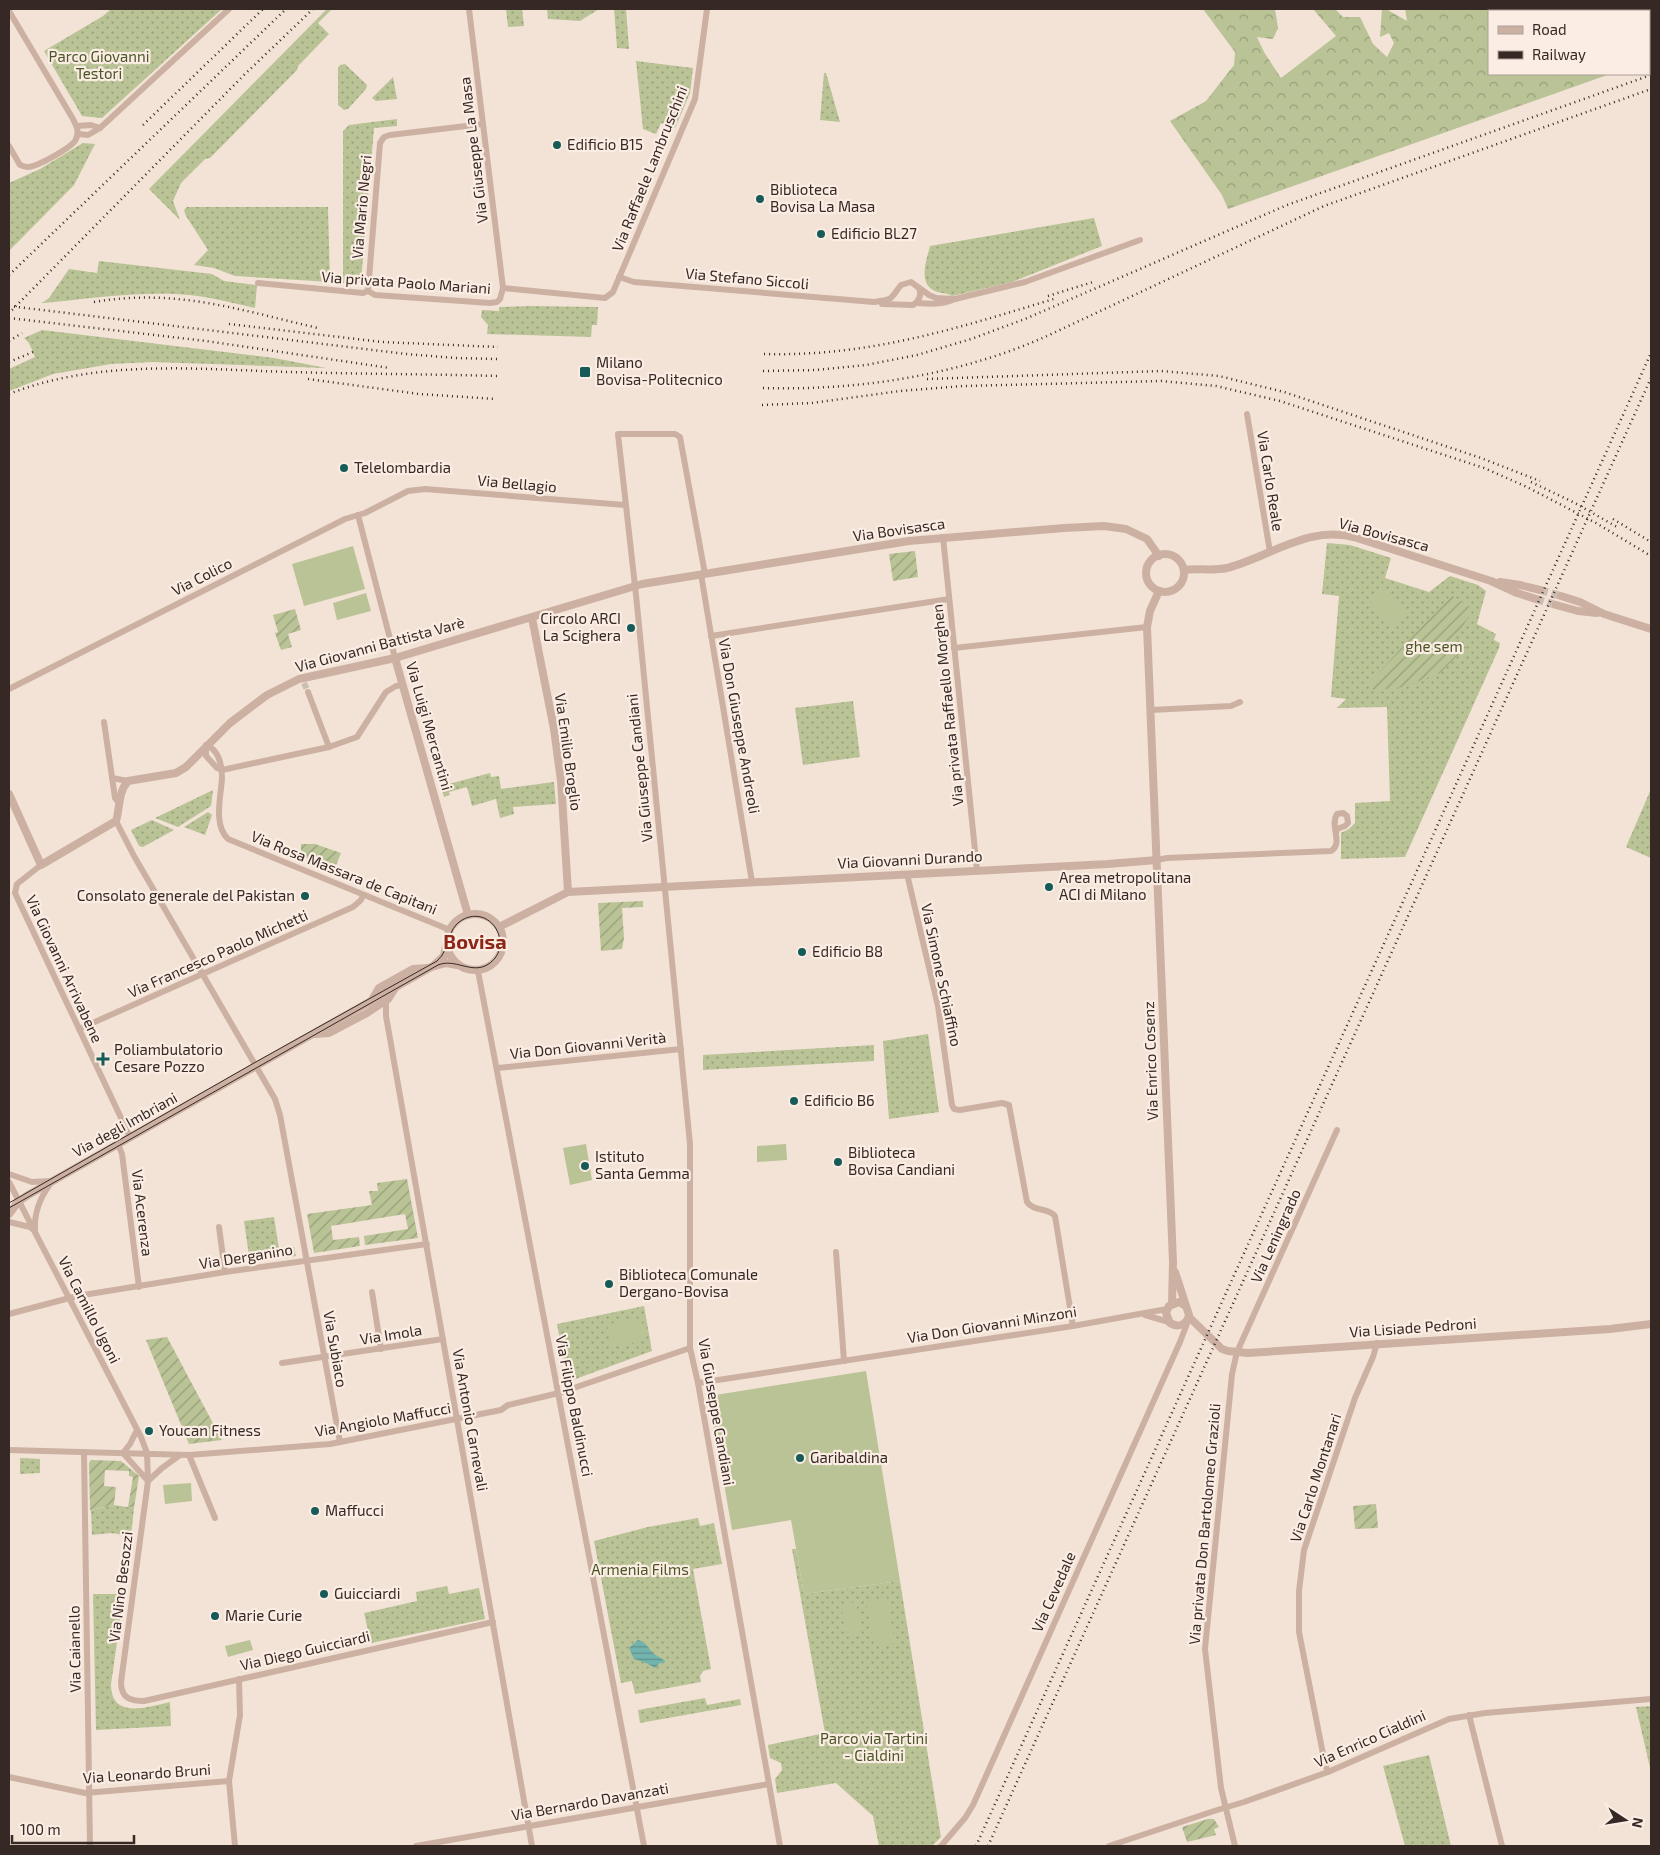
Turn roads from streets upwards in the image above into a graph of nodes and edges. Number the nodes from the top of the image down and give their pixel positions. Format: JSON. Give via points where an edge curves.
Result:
{"nodes":[{"id":1,"x":229,"y":9,"type":"edge"},
{"id":2,"x":469,"y":9,"type":"edge"},
{"id":3,"x":707,"y":9,"type":"edge"},
{"id":4,"x":9,"y":11,"type":"edge"},
{"id":5,"x":483,"y":124,"type":"junction"},
{"id":6,"x":100,"y":128,"type":"junction"},
{"id":7,"x":77,"y":130,"type":"junction"},
{"id":8,"x":9,"y":146,"type":"edge"},
{"id":9,"x":1140,"y":240,"type":"dead end"},
{"id":10,"x":619,"y":277,"type":"junction"},
{"id":11,"x":258,"y":283,"type":"dead end"},
{"id":12,"x":503,"y":288,"type":"junction"},
{"id":13,"x":919,"y":288,"type":"junction"},
{"id":14,"x":368,"y":291,"type":"junction"},
{"id":15,"x":897,"y":291,"type":"junction"},
{"id":16,"x":955,"y":299,"type":"junction"},
{"id":17,"x":874,"y":302,"type":"junction"},
{"id":18,"x":916,"y":303,"type":"junction"},
{"id":19,"x":902,"y":304,"type":"junction"},
{"id":20,"x":1247,"y":414,"type":"dead end"},
{"id":21,"x":408,"y":490,"type":"joint"},
{"id":22,"x":625,"y":505,"type":"junction"},
{"id":23,"x":358,"y":515,"type":"junction"},
{"id":24,"x":943,"y":537,"type":"junction"},
{"id":25,"x":1270,"y":552,"type":"junction"},
{"id":26,"x":1159,"y":556,"type":"junction"},
{"id":27,"x":1184,"y":570,"type":"junction"},
{"id":28,"x":703,"y":574,"type":"junction"},
{"id":29,"x":1491,"y":581,"type":"junction"},
{"id":30,"x":635,"y":586,"type":"junction"},
{"id":31,"x":1540,"y":590,"type":"tunnel mouth"},
{"id":32,"x":1159,"y":591,"type":"junction"},
{"id":33,"x":1560,"y":596,"type":"tunnel mouth"},
{"id":34,"x":949,"y":599,"type":"junction"},
{"id":35,"x":1536,"y":599,"type":"tunnel mouth"},
{"id":36,"x":1556,"y":605,"type":"tunnel mouth"},
{"id":37,"x":1604,"y":614,"type":"junction"},
{"id":38,"x":532,"y":618,"type":"junction"},
{"id":39,"x":1148,"y":627,"type":"junction"},
{"id":40,"x":1651,"y":629,"type":"edge"},
{"id":41,"x":711,"y":636,"type":"junction"},
{"id":42,"x":954,"y":648,"type":"junction"},
{"id":43,"x":395,"y":658,"type":"junction"},
{"id":44,"x":403,"y":685,"type":"junction"},
{"id":45,"x":9,"y":689,"type":"edge"},
{"id":46,"x":308,"y":692,"type":"tunnel mouth"},
{"id":47,"x":1240,"y":702,"type":"dead end"},
{"id":48,"x":1151,"y":710,"type":"junction"},
{"id":49,"x":104,"y":722,"type":"dead end"},
{"id":50,"x":206,"y":745,"type":"junction"},
{"id":51,"x":329,"y":747,"type":"junction"},
{"id":52,"x":222,"y":770,"type":"junction"},
{"id":53,"x":112,"y":778,"type":"junction"},
{"id":54,"x":128,"y":781,"type":"junction"},
{"id":55,"x":9,"y":794,"type":"edge"},
{"id":56,"x":119,"y":803,"type":"junction"},
{"id":57,"x":116,"y":821,"type":"junction"},
{"id":58,"x":1336,"y":833,"type":"dead end"},
{"id":59,"x":1157,"y":860,"type":"junction"},
{"id":60,"x":41,"y":865,"type":"junction"},
{"id":61,"x":978,"y":870,"type":"junction"},
{"id":62,"x":907,"y":874,"type":"junction"},
{"id":63,"x":752,"y":882,"type":"junction"},
{"id":64,"x":664,"y":888,"type":"junction"},
{"id":65,"x":568,"y":892,"type":"junction"},
{"id":66,"x":363,"y":895,"type":"junction"},
{"id":67,"x":468,"y":915,"type":"junction"},
{"id":68,"x":499,"y":927,"type":"junction"},
{"id":69,"x":450,"y":930,"type":"junction"},
{"id":70,"x":447,"y":940,"type":"junction"},
{"id":71,"x":433,"y":966,"type":"junction"},
{"id":72,"x":463,"y":968,"type":"junction"},
{"id":73,"x":478,"y":970,"type":"junction"},
{"id":74,"x":202,"y":975,"type":"junction"},
{"id":75,"x":398,"y":986,"type":"junction"},
{"id":76,"x":388,"y":999,"type":"junction"},
{"id":77,"x":369,"y":1002,"type":"junction"},
{"id":78,"x":79,"y":1029,"type":"junction"},
{"id":79,"x":310,"y":1035,"type":"junction"},
{"id":80,"x":681,"y":1049,"type":"junction"},
{"id":81,"x":256,"y":1066,"type":"junction"},
{"id":82,"x":498,"y":1068,"type":"junction"},
{"id":83,"x":1337,"y":1130,"type":"dead end"},
{"id":84,"x":130,"y":1137,"type":"junction"},
{"id":85,"x":118,"y":1144,"type":"junction"},
{"id":86,"x":9,"y":1174,"type":"edge"},
{"id":87,"x":57,"y":1179,"type":"junction"},
{"id":88,"x":9,"y":1182,"type":"edge"},
{"id":89,"x":19,"y":1201,"type":"junction"},
{"id":90,"x":9,"y":1202,"type":"edge"},
{"id":91,"x":9,"y":1214,"type":"edge"},
{"id":92,"x":9,"y":1222,"type":"edge"},
{"id":93,"x":219,"y":1227,"type":"dead end"},
{"id":94,"x":36,"y":1233,"type":"junction"},
{"id":95,"x":427,"y":1244,"type":"junction"},
{"id":96,"x":836,"y":1252,"type":"dead end"},
{"id":97,"x":306,"y":1260,"type":"junction"},
{"id":98,"x":1173,"y":1262,"type":"junction"},
{"id":99,"x":225,"y":1272,"type":"junction"},
{"id":100,"x":138,"y":1287,"type":"junction"},
{"id":101,"x":372,"y":1292,"type":"dead end"},
{"id":102,"x":68,"y":1298,"type":"junction"},
{"id":103,"x":1186,"y":1306,"type":"junction"},
{"id":104,"x":1169,"y":1307,"type":"junction"},
{"id":105,"x":9,"y":1314,"type":"edge"},
{"id":106,"x":1144,"y":1314,"type":"junction"},
{"id":107,"x":1188,"y":1319,"type":"junction"},
{"id":108,"x":1172,"y":1324,"type":"junction"},
{"id":109,"x":1651,"y":1324,"type":"edge"},
{"id":110,"x":1072,"y":1326,"type":"junction"},
{"id":111,"x":444,"y":1339,"type":"junction"},
{"id":112,"x":1180,"y":1342,"type":"junction"},
{"id":113,"x":1377,"y":1343,"type":"junction"},
{"id":114,"x":690,"y":1348,"type":"junction"},
{"id":115,"x":381,"y":1349,"type":"junction"},
{"id":116,"x":1237,"y":1352,"type":"junction"},
{"id":117,"x":324,"y":1358,"type":"junction"},
{"id":118,"x":844,"y":1361,"type":"junction"},
{"id":119,"x":282,"y":1363,"type":"dead end"},
{"id":120,"x":698,"y":1383,"type":"junction"},
{"id":121,"x":559,"y":1394,"type":"junction"},
{"id":122,"x":458,"y":1420,"type":"junction"},
{"id":123,"x":137,"y":1430,"type":"junction"},
{"id":124,"x":340,"y":1442,"type":"junction"},
{"id":125,"x":9,"y":1450,"type":"edge"},
{"id":126,"x":84,"y":1452,"type":"junction"},
{"id":127,"x":123,"y":1453,"type":"junction"},
{"id":128,"x":147,"y":1453,"type":"junction"},
{"id":129,"x":180,"y":1455,"type":"junction"},
{"id":130,"x":189,"y":1455,"type":"junction"},
{"id":131,"x":148,"y":1481,"type":"junction"},
{"id":132,"x":216,"y":1518,"type":"dead end"},
{"id":133,"x":492,"y":1622,"type":"junction"},
{"id":134,"x":239,"y":1679,"type":"junction"},
{"id":135,"x":125,"y":1696,"type":"joint"},
{"id":136,"x":1651,"y":1699,"type":"edge"},
{"id":137,"x":1469,"y":1715,"type":"junction"},
{"id":138,"x":1328,"y":1772,"type":"junction"},
{"id":139,"x":9,"y":1777,"type":"edge"},
{"id":140,"x":229,"y":1781,"type":"junction"},
{"id":141,"x":768,"y":1784,"type":"junction"},
{"id":142,"x":90,"y":1792,"type":"junction"},
{"id":143,"x":638,"y":1806,"type":"junction"},
{"id":144,"x":1226,"y":1807,"type":"junction"},
{"id":145,"x":529,"y":1826,"type":"junction"},
{"id":146,"x":90,"y":1846,"type":"edge"},
{"id":147,"x":235,"y":1846,"type":"edge"},
{"id":148,"x":416,"y":1846,"type":"edge"},
{"id":149,"x":532,"y":1846,"type":"edge"},
{"id":150,"x":644,"y":1846,"type":"edge"},
{"id":151,"x":780,"y":1846,"type":"edge"},
{"id":152,"x":941,"y":1846,"type":"edge"},
{"id":153,"x":1109,"y":1846,"type":"edge"},
{"id":154,"x":1235,"y":1846,"type":"edge"},
{"id":155,"x":1502,"y":1846,"type":"edge"}],
"edges":[{"from":1,"to":6,"type":"street"},
{"from":2,"to":5,"type":"street","name":"Via Giuseppe La Masa"},
{"from":3,"to":10,"type":"street","name":"Via Raffaele Lambruschini","via":[[695,99]]},
{"from":4,"to":7,"type":"street"},
{"from":5,"to":12,"type":"street","name":"Via Giuseppe La Masa"},
{"from":5,"to":14,"type":"street","name":"Via Mario Negri","via":[[384,137],[380,143]]},
{"from":6,"to":7,"type":"street","via":[[91,124]]},
{"from":6,"to":7,"type":"street","via":[[88,135]]},
{"from":7,"to":8,"type":"street","via":[[71,146],[37,165],[20,165]]},
{"from":9,"to":16,"type":"street","via":[[1025,282]]},
{"from":10,"to":12,"type":"street","name":"Via privata Paolo Mariani","via":[[614,292],[605,298]]},
{"from":10,"to":17,"type":"street","name":"Via Stefano Siccoli","via":[[634,282]]},
{"from":11,"to":14,"type":"street","name":"Via privata Paolo Mariani"},
{"from":12,"to":14,"type":"street","name":"Via privata Paolo Mariani","via":[[500,299],[490,303],[375,295]]},
{"from":13,"to":15,"type":"street","via":[[908,282]]},
{"from":13,"to":16,"type":"street","via":[[936,298]]},
{"from":13,"to":18,"type":"street","via":[[920,296]]},
{"from":15,"to":17,"type":"street","name":"Via Stefano Siccoli","via":[[888,300]]},
{"from":15,"to":19,"type":"street"},
{"from":16,"to":18,"type":"street","via":[[940,304]]},
{"from":17,"to":19,"type":"street","name":"Via Stefano Siccoli"},
{"from":18,"to":19,"type":"street"},
{"from":20,"to":25,"type":"street","name":"Via Carlo Reale"},
{"from":21,"to":22,"type":"street","name":"Via Bellagio","via":[[425,488]]},
{"from":21,"to":23,"type":"street","name":"Via Colico"},
{"from":22,"to":28,"type":"street","name":"Via Don Giuseppe Andreoli","via":[[618,434],[678,435],[682,442]]},
{"from":22,"to":30,"type":"street","name":"Via Giuseppe Candiani"},
{"from":23,"to":43,"type":"street","name":"Via Luigi Mercantini"},
{"from":23,"to":45,"type":"street","name":"Via Colico"},
{"from":24,"to":26,"type":"street","name":"Via Bovisasca","via":[[1110,527],[1130,530],[1147,539]]},
{"from":24,"to":28,"type":"street","name":"Via Bovisasca"},
{"from":24,"to":34,"type":"street","name":"Via privata Raffaello Morghen"},
{"from":25,"to":27,"type":"street","name":"Via Bovisasca","via":[[1224,568]]},
{"from":25,"to":29,"type":"street","name":"Via Bovisasca","via":[[1314,536],[1339,534]]},
{"from":26,"to":27,"type":"street","via":[[1169,554],[1177,557]]},
{"from":26,"to":32,"type":"street","via":[[1150,562],[1147,574],[1148,583]]},
{"from":27,"to":32,"type":"street","via":[[1183,580],[1177,588],[1169,592]]},
{"from":28,"to":30,"type":"street","name":"Via Bovisasca"},
{"from":28,"to":41,"type":"street","name":"Via Don Giuseppe Andreoli"},
{"from":29,"to":31,"type":"street","name":"Via Bovisasca"},
{"from":29,"to":35,"type":"street","name":"Via Bovisasca"},
{"from":30,"to":38,"type":"street","name":"Via Giovanni Battista Varè"},
{"from":30,"to":64,"type":"street","name":"Via Giuseppe Candiani"},
{"from":32,"to":39,"type":"street","name":"Via Enrico Cosenz","via":[[1152,605]]},
{"from":33,"to":37,"type":"street"},
{"from":34,"to":41,"type":"street"},
{"from":34,"to":42,"type":"street","name":"Via privata Raffaello Morghen"},
{"from":36,"to":37,"type":"street"},
{"from":37,"to":40,"type":"street"},
{"from":38,"to":43,"type":"street","name":"Via Giovanni Battista Varè"},
{"from":38,"to":65,"type":"street","name":"Via Emilio Broglio","via":[[561,781]]},
{"from":39,"to":42,"type":"street"},
{"from":39,"to":48,"type":"street","name":"Via Enrico Cosenz"},
{"from":41,"to":63,"type":"street","name":"Via Don Giuseppe Andreoli"},
{"from":42,"to":61,"type":"street","name":"Via privata Raffaello Morghen"},
{"from":43,"to":44,"type":"street","name":"Via Luigi Mercantini"},
{"from":43,"to":50,"type":"street","name":"Via Giovanni Battista Varè","via":[[303,680],[267,695]]},
{"from":44,"to":51,"type":"street","via":[[386,692],[357,737]]},
{"from":44,"to":67,"type":"street","name":"Via Luigi Mercantini"},
{"from":46,"to":51,"type":"street"},
{"from":47,"to":48,"type":"street","via":[[1231,706]]},
{"from":48,"to":59,"type":"street","name":"Via Enrico Cosenz"},
{"from":49,"to":53,"type":"street"},
{"from":50,"to":52,"type":"street","via":[[206,756]]},
{"from":50,"to":54,"type":"street","name":"Via Giovanni Battista Varè","via":[[176,773]]},
{"from":51,"to":52,"type":"street"},
{"from":52,"to":66,"type":"street","name":"Via Rosa Massara de Capitani","via":[[220,826],[228,839]]},
{"from":53,"to":54,"type":"street"},
{"from":53,"to":56,"type":"street","via":[[115,798]]},
{"from":54,"to":56,"type":"street"},
{"from":55,"to":60,"type":"street"},
{"from":56,"to":57,"type":"street"},
{"from":57,"to":60,"type":"street"},
{"from":57,"to":74,"type":"street","name":"Via Subiaco"},
{"from":58,"to":59,"type":"street","via":[[1335,849],[1331,851]]},
{"from":59,"to":61,"type":"street","name":"Via Giovanni Durando"},
{"from":59,"to":98,"type":"street","name":"Via Enrico Cosenz"},
{"from":60,"to":78,"type":"street","name":"Via Giovanni Arrivabene","via":[[17,884],[14,893]]},
{"from":61,"to":62,"type":"street","name":"Via Giovanni Durando"},
{"from":62,"to":63,"type":"street","name":"Via Giovanni Durando"},
{"from":62,"to":110,"type":"street","name":"Via Simone Schiaffino","via":[[938,1006],[952,1105],[960,1110],[1009,1104],[1027,1202],[1030,1207],[1055,1216]]},
{"from":63,"to":64,"type":"street","name":"Via Giovanni Durando"},
{"from":64,"to":65,"type":"street","name":"Via Giovanni Durando"},
{"from":64,"to":80,"type":"street","name":"Via Giuseppe Candiani","via":[[667,948]]},
{"from":65,"to":68,"type":"street"},
{"from":66,"to":69,"type":"street","name":"Via Rosa Massara de Capitani"},
{"from":66,"to":74,"type":"street","name":"Via Francesco Paolo Michetti","via":[[353,907]]},
{"from":67,"to":68,"type":"street","via":[[483,915]]},
{"from":67,"to":69,"type":"street"},
{"from":68,"to":73,"type":"street","via":[[503,940],[500,955],[491,966]]},
{"from":69,"to":70,"type":"street"},
{"from":70,"to":71,"type":"street","name":"Via degli Imbriani","via":[[444,956]]},
{"from":70,"to":72,"type":"street","via":[[451,956]]},
{"from":71,"to":72,"type":"street","name":"Via degli Imbriani","via":[[448,962]]},
{"from":71,"to":75,"type":"street","name":"Via degli Imbriani"},
{"from":71,"to":77,"type":"street","name":"Via degli Imbriani","via":[[413,969],[379,988]]},
{"from":72,"to":73,"type":"street"},
{"from":73,"to":82,"type":"street","name":"Via Filippo Baldinucci"},
{"from":74,"to":78,"type":"street","name":"Via Francesco Paolo Michetti"},
{"from":74,"to":81,"type":"street","name":"Via Subiaco"},
{"from":75,"to":76,"type":"street","name":"Via degli Imbriani"},
{"from":75,"to":77,"type":"street","name":"Via degli Imbriani"},
{"from":76,"to":79,"type":"street","name":"Via degli Imbriani","via":[[337,1029]]},
{"from":76,"to":95,"type":"street","name":"Via Antonio Carnevali","via":[[386,1016]]},
{"from":77,"to":79,"type":"street","name":"Via degli Imbriani"},
{"from":78,"to":84,"type":"street","name":"Via Giovanni Arrivabene"},
{"from":79,"to":81,"type":"street","name":"Via degli Imbriani"},
{"from":80,"to":82,"type":"street","name":"Via Don Giovanni Verità"},
{"from":80,"to":114,"type":"street","name":"Via Giuseppe Candiani","via":[[690,1144]]},
{"from":81,"to":84,"type":"street","name":"Via degli Imbriani"},
{"from":81,"to":97,"type":"street","name":"Via Subiaco","via":[[275,1099],[280,1115]]},
{"from":82,"to":121,"type":"street","name":"Via Filippo Baldinucci"},
{"from":83,"to":116,"type":"street","name":"Via Leningrado"},
{"from":84,"to":85,"type":"street","name":"Via degli Imbriani"},
{"from":85,"to":87,"type":"street","name":"Via degli Imbriani"},
{"from":85,"to":100,"type":"street","name":"Via Acerenza","via":[[122,1154]]},
{"from":86,"to":87,"type":"street","name":"Via degli Imbriani","via":[[37,1182]]},
{"from":87,"to":89,"type":"street","name":"Via degli Imbriani"},
{"from":87,"to":94,"type":"street","name":"Via degli Imbriani","via":[[40,1202]]},
{"from":88,"to":89,"type":"street","name":"Via Camillo Ugoni"},
{"from":89,"to":90,"type":"street","name":"Via degli Imbriani"},
{"from":89,"to":91,"type":"street","name":"Via degli Imbriani"},
{"from":89,"to":94,"type":"street","name":"Via Camillo Ugoni"},
{"from":92,"to":94,"type":"street","via":[[32,1228]]},
{"from":93,"to":99,"type":"street"},
{"from":94,"to":102,"type":"street","name":"Via Camillo Ugoni"},
{"from":95,"to":97,"type":"street","name":"Via Derganino"},
{"from":95,"to":111,"type":"street","name":"Via Antonio Carnevali"},
{"from":96,"to":118,"type":"street"},
{"from":97,"to":99,"type":"street","name":"Via Derganino"},
{"from":97,"to":117,"type":"street","name":"Via Subiaco"},
{"from":98,"to":103,"type":"street","name":"Via Enrico Cosenz"},
{"from":98,"to":104,"type":"street","name":"Via Enrico Cosenz"},
{"from":99,"to":100,"type":"street","name":"Via Derganino"},
{"from":100,"to":102,"type":"street","name":"Via Derganino"},
{"from":101,"to":115,"type":"street"},
{"from":102,"to":105,"type":"street","name":"Via Derganino"},
{"from":102,"to":123,"type":"street","name":"Via Camillo Ugoni"},
{"from":103,"to":104,"type":"street","via":[[1179,1302]]},
{"from":103,"to":107,"type":"street"},
{"from":104,"to":106,"type":"street","name":"Via Don Giovanni Minzoni"},
{"from":104,"to":108,"type":"street","via":[[1166,1316]]},
{"from":106,"to":108,"type":"street","name":"Via Don Giovanni Minzoni"},
{"from":106,"to":110,"type":"street","name":"Via Don Giovanni Minzoni"},
{"from":107,"to":108,"type":"street","via":[[1182,1325]]},
{"from":107,"to":112,"type":"street","name":"Via Cevedale"},
{"from":107,"to":116,"type":"street","name":"Via Lisiade Pedroni","via":[[1222,1348]]},
{"from":108,"to":112,"type":"street","via":[[1180,1332]]},
{"from":109,"to":113,"type":"street","name":"Via Lisiade Pedroni"},
{"from":110,"to":118,"type":"street","name":"Via Don Giovanni Minzoni"},
{"from":111,"to":115,"type":"street","name":"Via Imola"},
{"from":111,"to":122,"type":"street","name":"Via Antonio Carnevali"},
{"from":112,"to":152,"type":"street","name":"Via Cevedale","via":[[973,1805]]},
{"from":113,"to":116,"type":"street","name":"Via Lisiade Pedroni"},
{"from":113,"to":138,"type":"street","name":"Via Carlo Montanari","via":[[1307,1537],[1299,1591],[1300,1644]]},
{"from":114,"to":120,"type":"street","name":"Via Giuseppe Candiani"},
{"from":114,"to":121,"type":"street","name":"Via Angiolo Maffucci"},
{"from":115,"to":117,"type":"street","name":"Via Imola"},
{"from":116,"to":144,"type":"street","name":"Via privata Don Bartolomeo Grazioli","via":[[1204,1640]]},
{"from":117,"to":119,"type":"street","name":"Via Imola"},
{"from":117,"to":124,"type":"street","name":"Via Subiaco"},
{"from":118,"to":120,"type":"street","name":"Via Don Giovanni Minzoni"},
{"from":120,"to":141,"type":"street","name":"Via Giuseppe Candiani"},
{"from":121,"to":122,"type":"street","name":"Via Angiolo Maffucci"},
{"from":121,"to":143,"type":"street","name":"Via Filippo Baldinucci"},
{"from":122,"to":124,"type":"street","name":"Via Angiolo Maffucci"},
{"from":122,"to":133,"type":"street","name":"Via Antonio Carnevali"},
{"from":123,"to":127,"type":"street"},
{"from":123,"to":128,"type":"street","name":"Via Camillo Ugoni"},
{"from":124,"to":130,"type":"street","name":"Via Angiolo Maffucci"},
{"from":125,"to":126,"type":"street","name":"Via Angiolo Maffucci"},
{"from":126,"to":127,"type":"street","name":"Via Angiolo Maffucci"},
{"from":126,"to":142,"type":"street","name":"Via Caianello"},
{"from":127,"to":128,"type":"street","name":"Via Angiolo Maffucci"},
{"from":127,"to":131,"type":"street"},
{"from":128,"to":129,"type":"street","name":"Via Angiolo Maffucci"},
{"from":128,"to":131,"type":"street","name":"Via Nino Besozzi"},
{"from":129,"to":130,"type":"street","name":"Via Angiolo Maffucci"},
{"from":129,"to":131,"type":"street"},
{"from":130,"to":132,"type":"street"},
{"from":131,"to":135,"type":"street","name":"Via Nino Besozzi","via":[[121,1682]]},
{"from":133,"to":134,"type":"street","name":"Via Diego Guicciardi"},
{"from":133,"to":145,"type":"street","name":"Via Antonio Carnevali"},
{"from":134,"to":135,"type":"street","name":"Via Diego Guicciardi","via":[[144,1701]]},
{"from":134,"to":140,"type":"street","via":[[240,1716]]},
{"from":136,"to":137,"type":"street","name":"Via Enrico Cialdini"},
{"from":137,"to":138,"type":"street","name":"Via Enrico Cialdini","via":[[1441,1722]]},
{"from":137,"to":155,"type":"street"},
{"from":138,"to":144,"type":"street","name":"Via Enrico Cialdini"},
{"from":139,"to":142,"type":"street","name":"Via Leonardo Bruni"},
{"from":140,"to":142,"type":"street","name":"Via Leonardo Bruni"},
{"from":140,"to":147,"type":"street"},
{"from":141,"to":143,"type":"street","name":"Via Bernardo Davanzati"},
{"from":141,"to":151,"type":"street","name":"Via Giuseppe Candiani"},
{"from":142,"to":146,"type":"street","name":"Via Caianello"},
{"from":143,"to":145,"type":"street","name":"Via Bernardo Davanzati"},
{"from":143,"to":150,"type":"street","name":"Via Filippo Baldinucci"},
{"from":144,"to":153,"type":"street","name":"Via Enrico Cialdini"},
{"from":144,"to":154,"type":"street","name":"Via privata Don Bartolomeo Grazioli"},
{"from":145,"to":148,"type":"street","name":"Via Bernardo Davanzati"},
{"from":145,"to":149,"type":"street","name":"Via Antonio Carnevali"}]}
